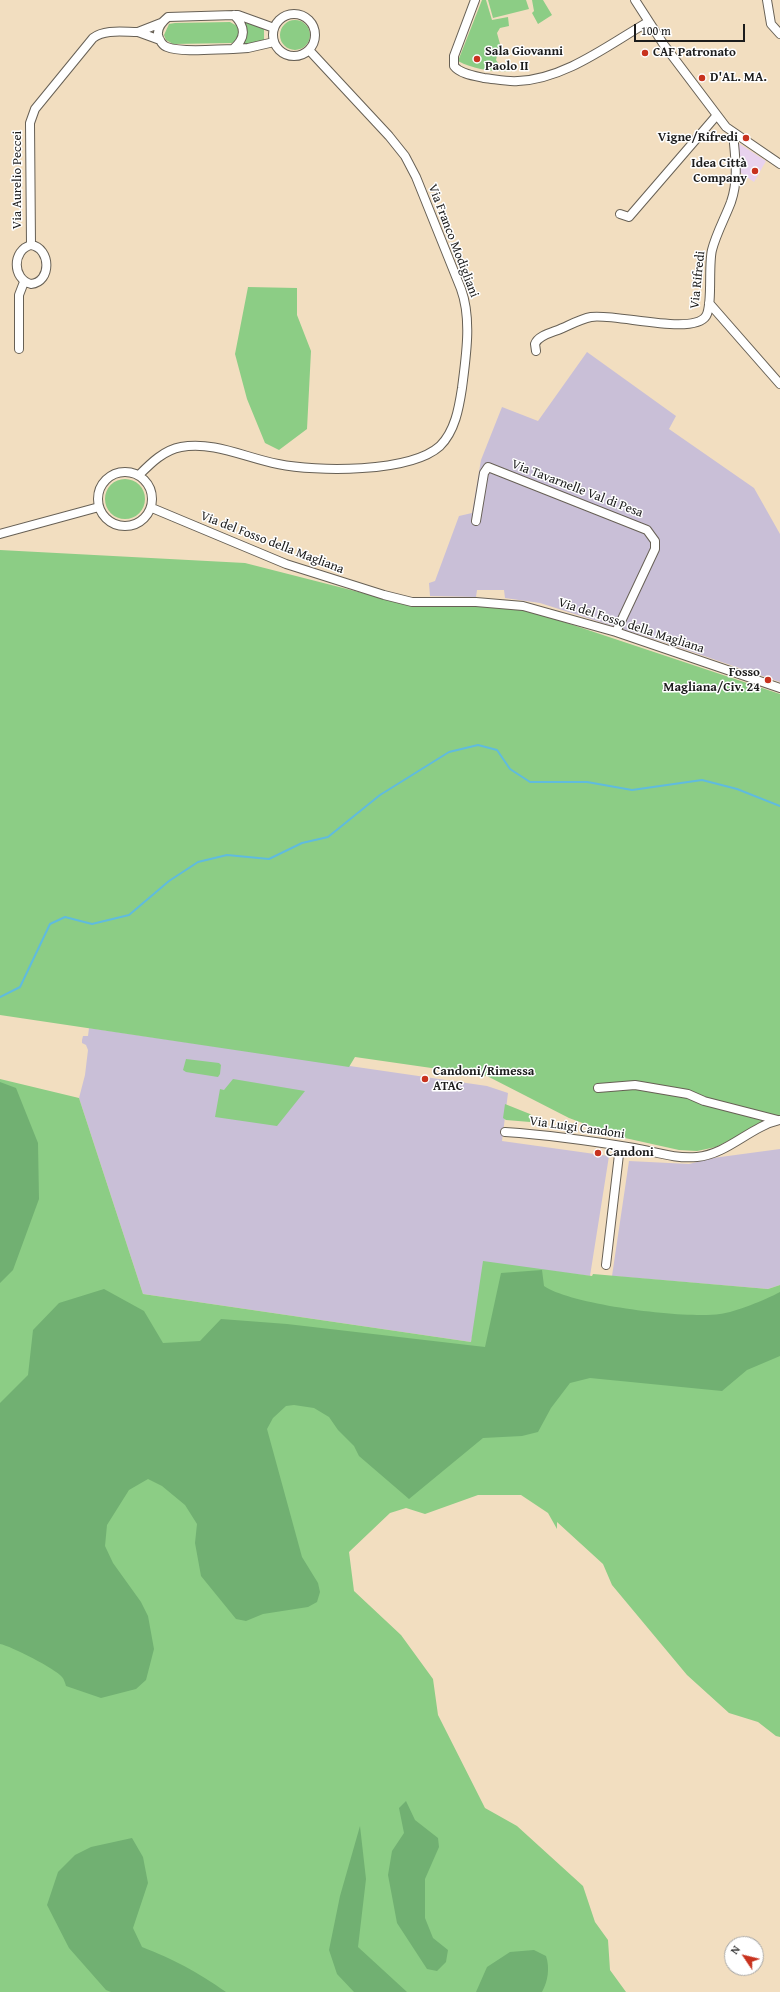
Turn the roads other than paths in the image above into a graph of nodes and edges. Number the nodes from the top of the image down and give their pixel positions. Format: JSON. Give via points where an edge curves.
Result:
{"nodes":[{"id":1,"x":476,"y":0,"type":"edge"},
{"id":2,"x":634,"y":0,"type":"edge"},
{"id":3,"x":767,"y":0,"type":"edge"},
{"id":4,"x":234,"y":15,"type":"junction"},
{"id":5,"x":648,"y":22,"type":"junction"},
{"id":6,"x":161,"y":23,"type":"junction"},
{"id":7,"x":274,"y":28,"type":"junction"},
{"id":8,"x":138,"y":32,"type":"junction"},
{"id":9,"x":780,"y":34,"type":"edge"},
{"id":10,"x":160,"y":40,"type":"junction"},
{"id":11,"x":274,"y":42,"type":"junction"},
{"id":12,"x":233,"y":49,"type":"junction"},
{"id":13,"x":309,"y":50,"type":"junction"},
{"id":14,"x":717,"y":115,"type":"junction"},
{"id":15,"x":733,"y":133,"type":"junction"},
{"id":16,"x":780,"y":164,"type":"edge"},
{"id":17,"x":620,"y":214,"type":"dead end"},
{"id":18,"x":31,"y":245,"type":"junction"},
{"id":19,"x":24,"y":282,"type":"junction"},
{"id":20,"x":710,"y":303,"type":"junction"},
{"id":21,"x":19,"y":349,"type":"dead end"},
{"id":22,"x":536,"y":351,"type":"dead end"},
{"id":23,"x":780,"y":384,"type":"edge"},
{"id":24,"x":139,"y":475,"type":"junction"},
{"id":25,"x":99,"y":507,"type":"junction"},
{"id":26,"x":152,"y":508,"type":"junction"},
{"id":27,"x":476,"y":520,"type":"dead end"},
{"id":28,"x":0,"y":534,"type":"edge"},
{"id":29,"x":616,"y":632,"type":"junction"},
{"id":30,"x":780,"y":688,"type":"edge"},
{"id":31,"x":598,"y":1088,"type":"dead end"},
{"id":32,"x":779,"y":1120,"type":"edge"},
{"id":33,"x":505,"y":1132,"type":"dead end"},
{"id":34,"x":620,"y":1146,"type":"junction"},
{"id":35,"x":606,"y":1264,"type":"dead end"}],
"edges":[{"from":1,"to":5,"type":"street","via":[[454,56],[454,66],[468,74],[503,80],[527,80],[560,71]]},
{"from":2,"to":5,"type":"street"},
{"from":3,"to":9,"type":"street","via":[[771,24]]},
{"from":4,"to":6,"type":"street","name":"Via Aurelio Peccei","via":[[168,16]]},
{"from":4,"to":7,"type":"street","name":"Via Aurelio Peccei","via":[[247,17]]},
{"from":4,"to":12,"type":"street","via":[[244,32],[240,42]]},
{"from":5,"to":14,"type":"street"},
{"from":6,"to":8,"type":"street","name":"Via Aurelio Peccei"},
{"from":6,"to":10,"type":"street","via":[[158,33]]},
{"from":7,"to":11,"type":"street"},
{"from":7,"to":13,"type":"street","via":[[277,22],[289,14],[303,15],[309,19],[316,31],[313,45]]},
{"from":8,"to":10,"type":"street","name":"Via Aurelio Peccei"},
{"from":8,"to":18,"type":"street","name":"Via Aurelio Peccei","via":[[104,32],[93,38],[35,109],[30,123]]},
{"from":10,"to":12,"type":"street","name":"Via Aurelio Peccei","via":[[166,47],[176,49]]},
{"from":11,"to":12,"type":"street","name":"Via Aurelio Peccei"},
{"from":11,"to":13,"type":"street","via":[[289,55],[303,54]]},
{"from":13,"to":24,"type":"street","name":"Via Franco Modigliani","via":[[405,156],[461,289],[466,306],[467,329],[462,385],[454,423],[446,439],[433,451],[419,458],[386,466],[291,466],[212,446],[192,445],[166,452]]},
{"from":14,"to":15,"type":"street"},
{"from":14,"to":17,"type":"street","via":[[629,217]]},
{"from":15,"to":16,"type":"street"},
{"from":15,"to":20,"type":"street","name":"Via Rifredi","via":[[736,179],[731,201],[712,250]]},
{"from":18,"to":19,"type":"street","via":[[22,249],[18,256],[17,271]]},
{"from":18,"to":19,"type":"street","via":[[43,251],[45,272],[38,282]]},
{"from":19,"to":21,"type":"street","via":[[19,295]]},
{"from":20,"to":22,"type":"street","name":"Via Rifredi","via":[[705,318],[692,324],[591,317],[542,337],[536,341]]},
{"from":20,"to":23,"type":"street"},
{"from":24,"to":25,"type":"street","via":[[122,472],[113,474],[100,487]]},
{"from":24,"to":26,"type":"street","via":[[151,488]]},
{"from":25,"to":26,"type":"street","via":[[109,521],[125,526],[141,522]]},
{"from":25,"to":28,"type":"street"},
{"from":26,"to":29,"type":"street","name":"Via del Fosso della Magliana","via":[[286,564],[384,595],[412,602],[476,602],[523,606]]},
{"from":27,"to":29,"type":"street","name":"Via Tavarnelle Val di Pesa","via":[[484,473],[488,467],[648,530],[655,541],[655,549]]},
{"from":29,"to":30,"type":"street","name":"Via del Fosso della Magliana"},
{"from":31,"to":32,"type":"street","via":[[635,1085],[688,1094],[704,1101]]},
{"from":32,"to":34,"type":"street","name":"Via Luigi Candoni","via":[[698,1157],[664,1155]]},
{"from":33,"to":34,"type":"street","name":"Via Luigi Candoni","via":[[538,1134]]},
{"from":34,"to":35,"type":"street"}]}
